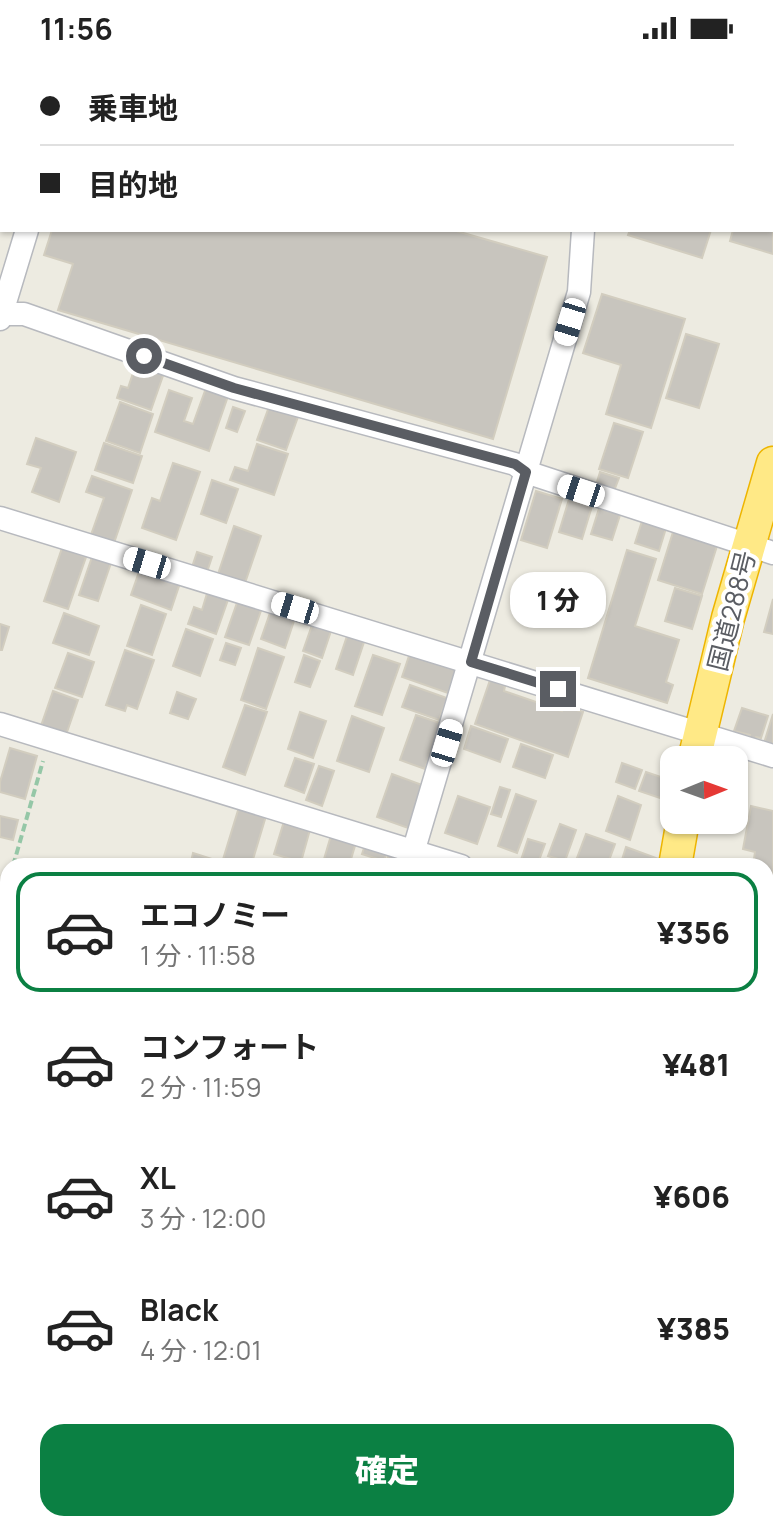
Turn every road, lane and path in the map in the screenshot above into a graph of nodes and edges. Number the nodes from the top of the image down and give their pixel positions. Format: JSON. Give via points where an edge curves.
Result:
{"nodes":[{"id":1,"x":26,"y":232,"type":"edge"},
{"id":2,"x":583,"y":232,"type":"edge"},
{"id":3,"x":0,"y":316,"type":"edge"},
{"id":4,"x":773,"y":463,"type":"edge"},
{"id":5,"x":526,"y":472,"type":"junction"},
{"id":6,"x":0,"y":518,"type":"edge"},
{"id":7,"x":761,"y":549,"type":"edge"},
{"id":8,"x":471,"y":662,"type":"junction"},
{"id":9,"x":0,"y":724,"type":"edge"},
{"id":10,"x":50,"y":740,"type":"junction"},
{"id":11,"x":698,"y":746,"type":"edge"},
{"id":12,"x":748,"y":753,"type":"edge"},
{"id":13,"x":773,"y":756,"type":"edge"},
{"id":14,"x":681,"y":834,"type":"edge"},
{"id":15,"x":15,"y":858,"type":"edge"},
{"id":16,"x":408,"y":858,"type":"edge"},
{"id":17,"x":411,"y":858,"type":"edge"},
{"id":18,"x":676,"y":858,"type":"edge"}],
"edges":[{"from":1,"to":3,"type":"street"},
{"from":2,"to":5,"type":"street","via":[[579,292]]},
{"from":3,"to":5,"type":"street","via":[[24,314],[234,388],[515,464]]},
{"from":4,"to":7,"type":"highway","name":"国道288号"},
{"from":5,"to":7,"type":"street"},
{"from":5,"to":8,"type":"street"},
{"from":6,"to":8,"type":"street"},
{"from":7,"to":11,"type":"highway","name":"国道288号"},
{"from":8,"to":11,"type":"street"},
{"from":8,"to":17,"type":"street"},
{"from":9,"to":10,"type":"street"},
{"from":10,"to":15,"type":"path"},
{"from":10,"to":16,"type":"street"},
{"from":12,"to":13,"type":"street"},
{"from":14,"to":18,"type":"highway"}]}
